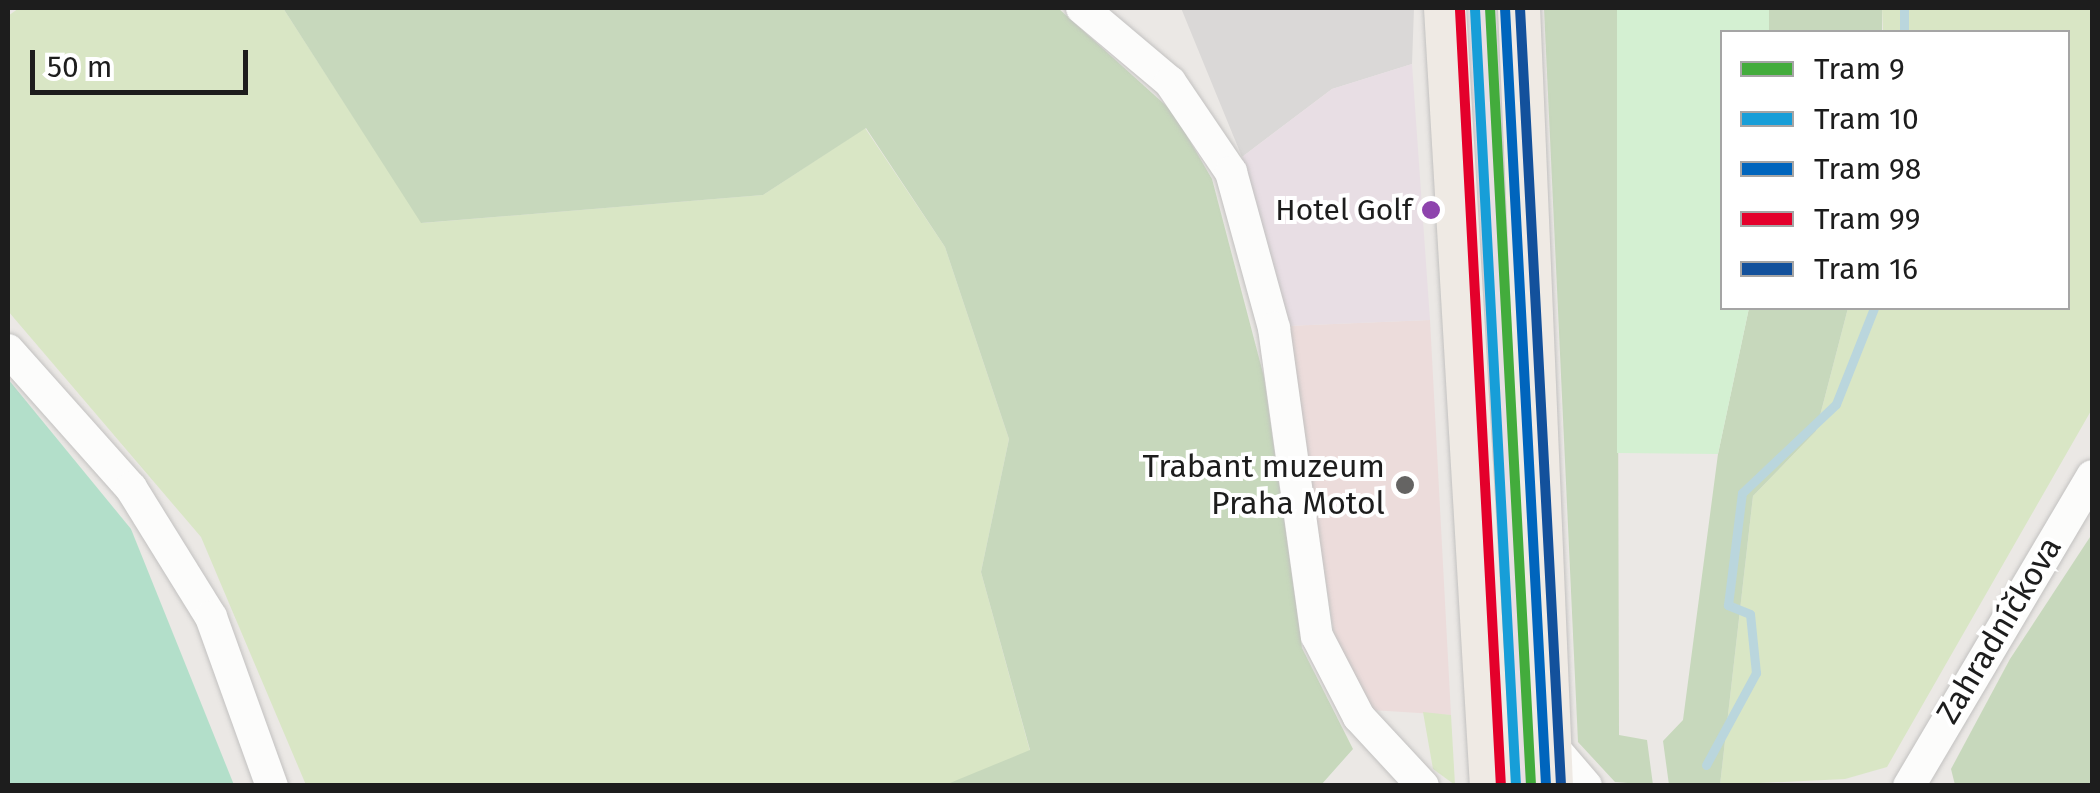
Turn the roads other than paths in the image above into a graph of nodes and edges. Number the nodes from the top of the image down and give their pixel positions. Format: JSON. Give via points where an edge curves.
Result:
{"nodes":[{"id":1,"x":1082,"y":8,"type":"edge"},
{"id":2,"x":1445,"y":8,"type":"edge"},
{"id":3,"x":1519,"y":8,"type":"edge"},
{"id":4,"x":8,"y":350,"type":"edge"},
{"id":5,"x":2092,"y":476,"type":"edge"},
{"id":6,"x":1551,"y":766,"type":"edge"},
{"id":7,"x":272,"y":786,"type":"edge"},
{"id":8,"x":1423,"y":786,"type":"edge"},
{"id":9,"x":1491,"y":786,"type":"edge"},
{"id":10,"x":1586,"y":786,"type":"edge"},
{"id":11,"x":1909,"y":786,"type":"edge"}],
"edges":[{"from":1,"to":8,"type":"street","via":[[1170,82],[1230,172],[1274,328],[1317,636],[1359,717]]},
{"from":2,"to":9,"type":"main road"},
{"from":3,"to":6,"type":"main road"},
{"from":4,"to":7,"type":"street","via":[[131,488],[211,617]]},
{"from":5,"to":11,"type":"street","name":"Zahradníčkova"},
{"from":6,"to":10,"type":"street"}]}
